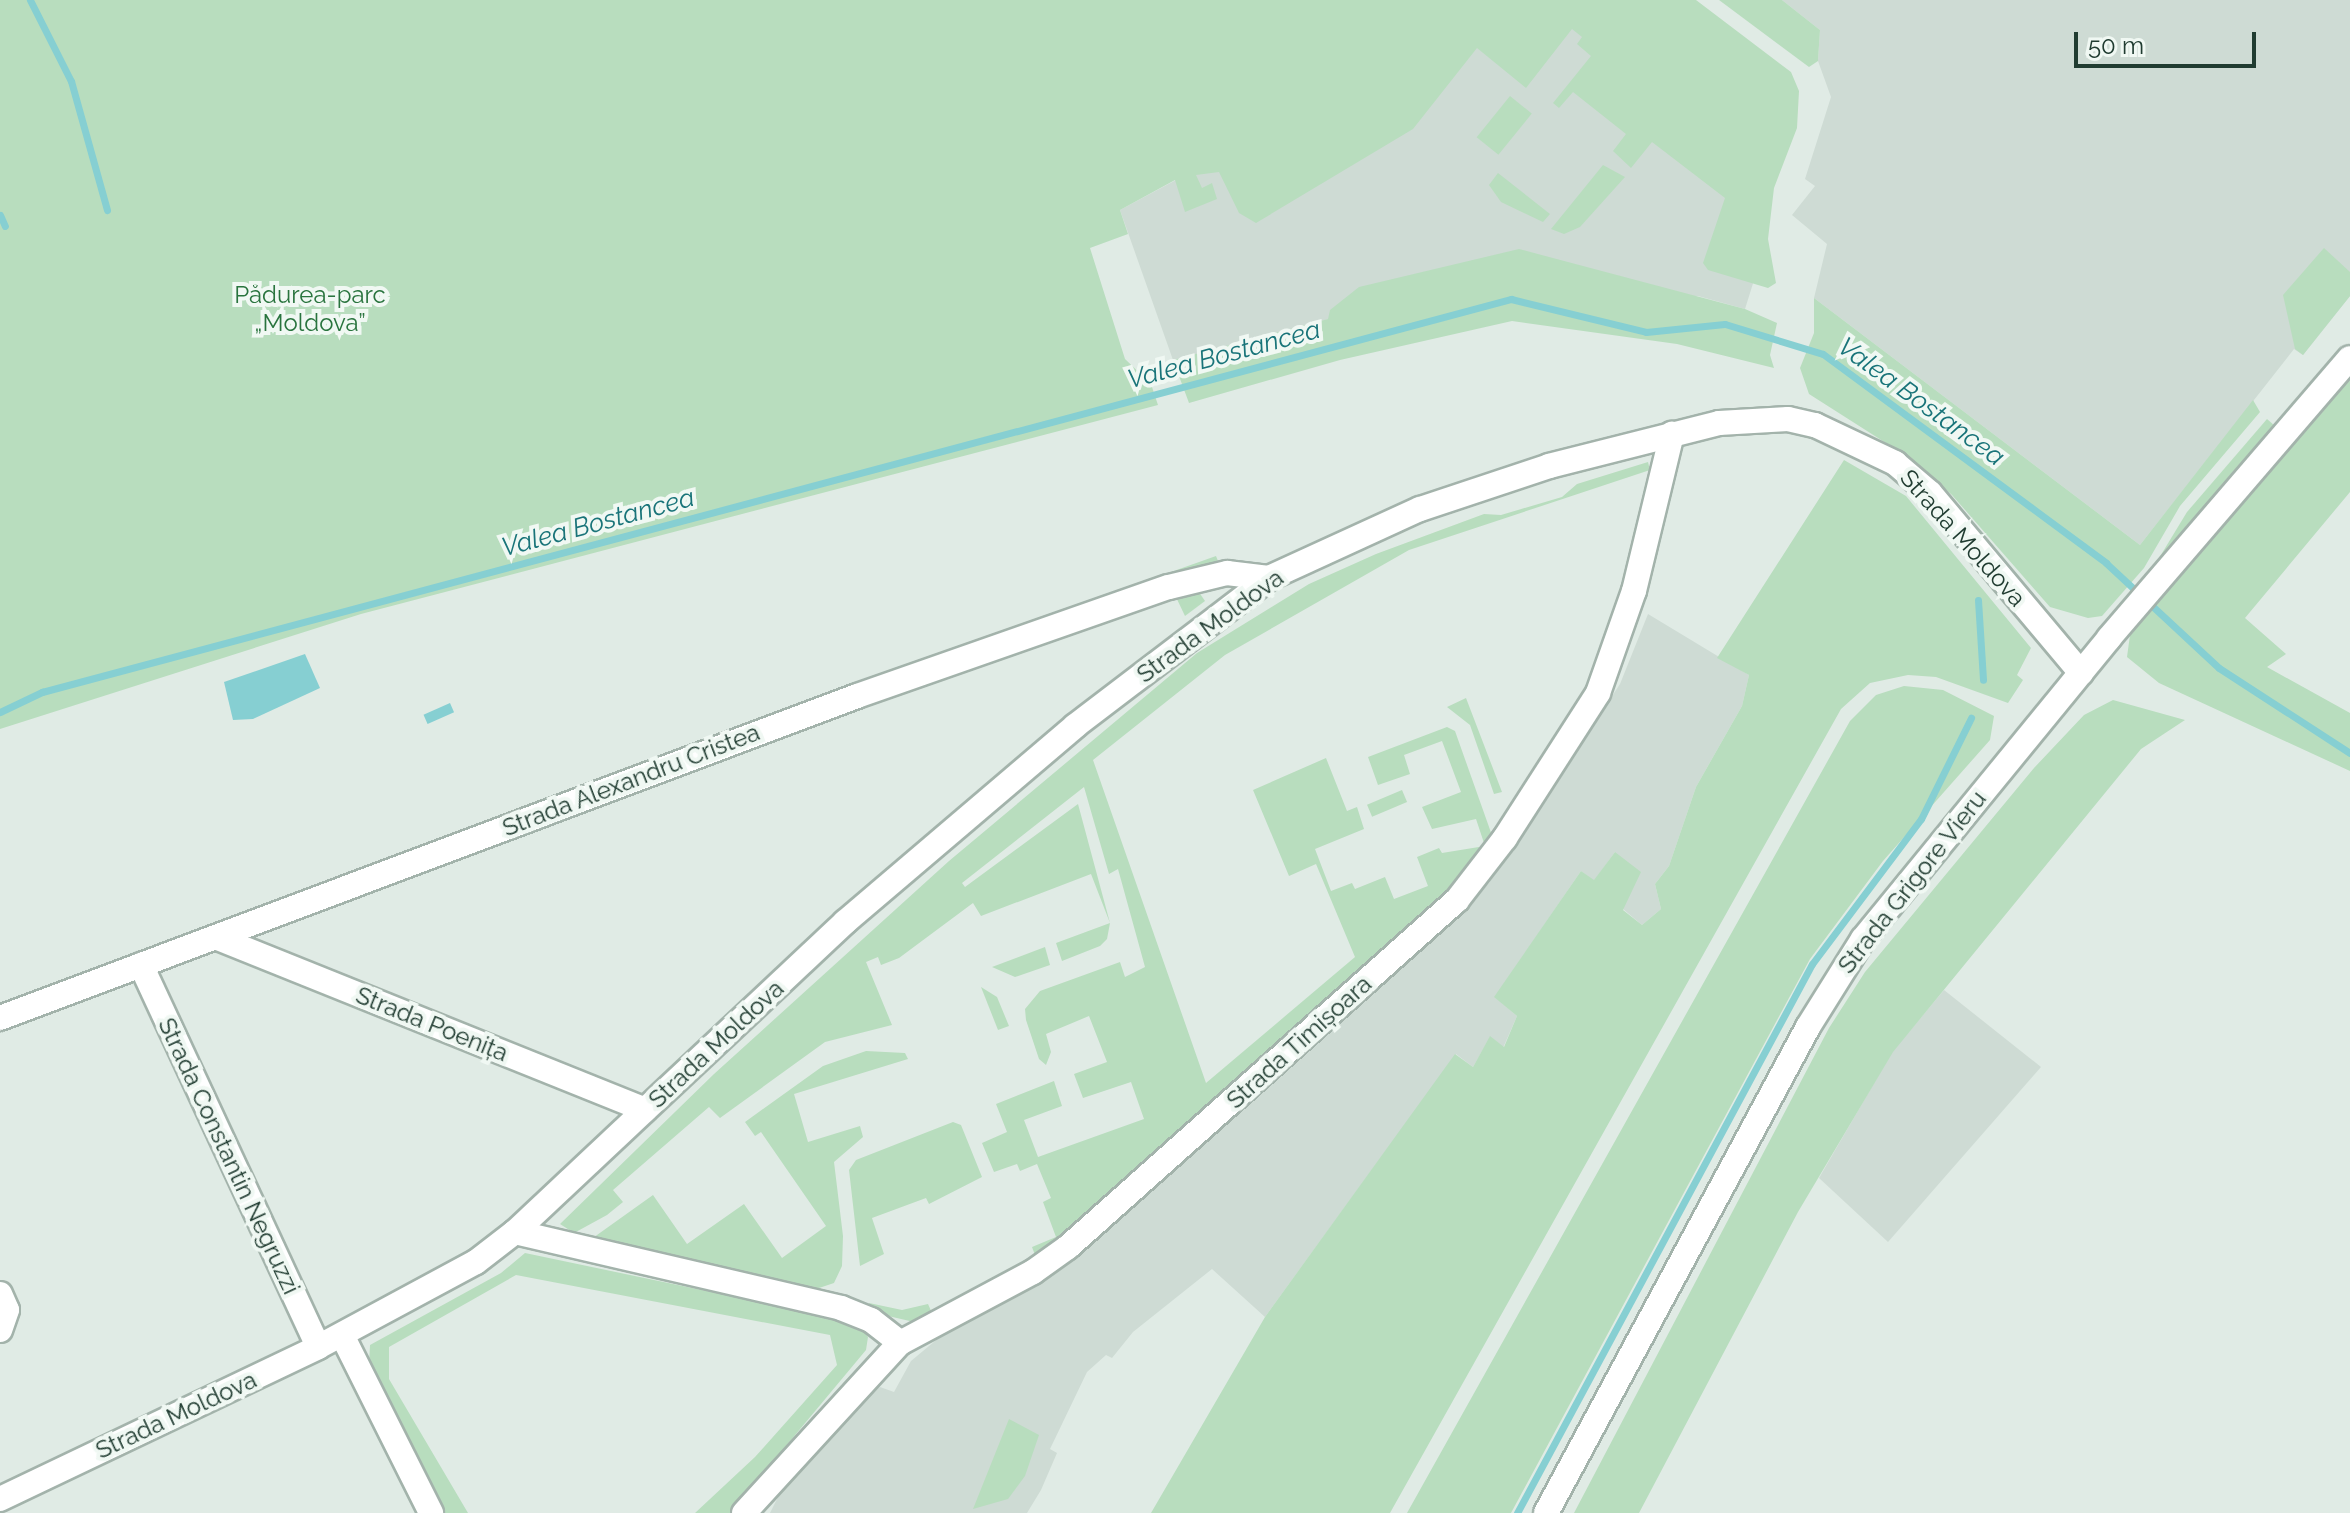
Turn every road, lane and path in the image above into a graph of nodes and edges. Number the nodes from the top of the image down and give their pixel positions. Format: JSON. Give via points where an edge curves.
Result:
{"nodes":[{"id":1,"x":2350,"y":358,"type":"edge"},
{"id":2,"x":1672,"y":434,"type":"junction"},
{"id":3,"x":1269,"y":578,"type":"junction"},
{"id":4,"x":2081,"y":673,"type":"junction"},
{"id":5,"x":218,"y":938,"type":"junction"},
{"id":6,"x":141,"y":965,"type":"junction"},
{"id":7,"x":0,"y":1018,"type":"edge"},
{"id":8,"x":645,"y":1110,"type":"junction"},
{"id":9,"x":515,"y":1232,"type":"junction"},
{"id":10,"x":0,"y":1294,"type":"edge"},
{"id":11,"x":0,"y":1330,"type":"edge"},
{"id":12,"x":342,"y":1335,"type":"junction"},
{"id":13,"x":900,"y":1343,"type":"junction"},
{"id":14,"x":318,"y":1347,"type":"junction"},
{"id":15,"x":0,"y":1499,"type":"edge"},
{"id":16,"x":431,"y":1513,"type":"edge"},
{"id":17,"x":744,"y":1513,"type":"edge"},
{"id":18,"x":1546,"y":1513,"type":"edge"}],
"edges":[{"from":1,"to":4,"type":"street","name":"Strada Grigore Vieru"},
{"from":2,"to":3,"type":"street","name":"Strada Moldova","via":[[1420,509]]},
{"from":2,"to":4,"type":"street","name":"Strada Moldova","via":[[1719,423],[1788,419],[1858,442],[1895,463],[1930,493]]},
{"from":2,"to":13,"type":"street","name":"Strada Timișoara","via":[[1634,591],[1598,693],[1505,838],[1457,900],[1068,1247],[1033,1272]]},
{"from":3,"to":5,"type":"street","name":"Strada Alexandru Cristea","via":[[1227,573],[1169,587],[673,763]]},
{"from":3,"to":8,"type":"street","name":"Strada Moldova","via":[[1075,726],[906,870]]},
{"from":4,"to":18,"type":"street","name":"Strada Grigore Vieru","via":[[1839,975]]},
{"from":5,"to":6,"type":"street","name":"Strada Alexandru Cristea"},
{"from":5,"to":8,"type":"street","name":"Strada Poenița"},
{"from":6,"to":7,"type":"street","name":"Strada Alexandru Cristea"},
{"from":6,"to":14,"type":"street","name":"Strada Constantin Negruzzi"},
{"from":8,"to":9,"type":"street","name":"Strada Moldova"},
{"from":9,"to":12,"type":"street","name":"Strada Moldova","via":[[437,1287]]},
{"from":9,"to":13,"type":"street","via":[[841,1308],[871,1320]]},
{"from":10,"to":11,"type":"street","via":[[7,1310]]},
{"from":12,"to":14,"type":"street","name":"Strada Moldova"},
{"from":12,"to":16,"type":"street"},
{"from":13,"to":17,"type":"street","name":"Strada Timișoara"},
{"from":14,"to":15,"type":"street","name":"Strada Moldova"}]}
